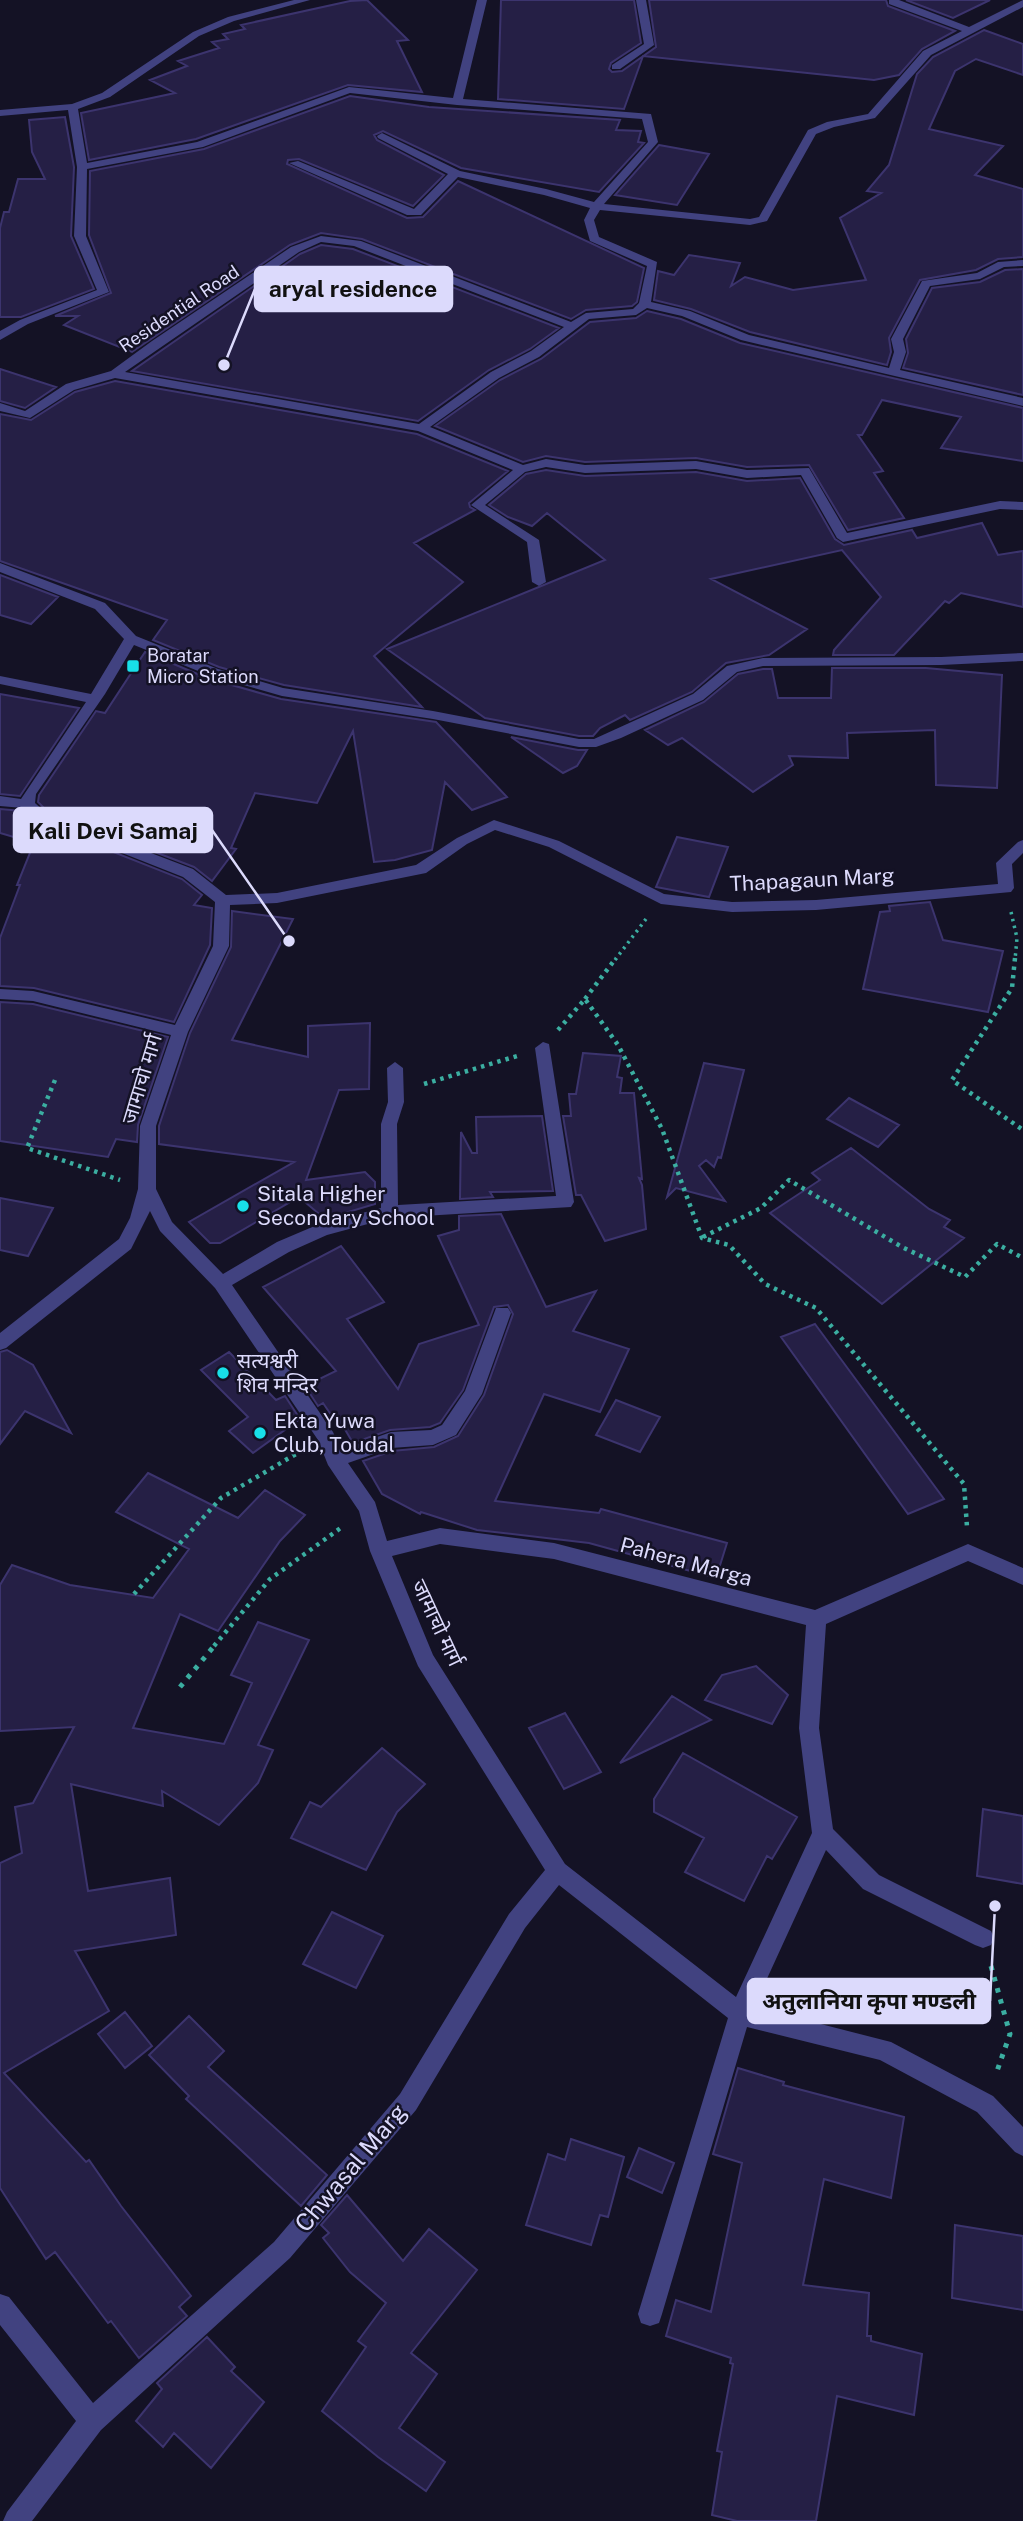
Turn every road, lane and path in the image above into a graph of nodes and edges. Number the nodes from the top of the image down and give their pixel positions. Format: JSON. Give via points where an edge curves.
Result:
{"nodes":[{"id":1,"x":305,"y":0,"type":"edge"},
{"id":2,"x":482,"y":0,"type":"edge"},
{"id":3,"x":641,"y":0,"type":"edge"},
{"id":4,"x":891,"y":1,"type":"edge"},
{"id":5,"x":1023,"y":3,"type":"edge"},
{"id":6,"x":968,"y":30,"type":"junction"},
{"id":7,"x":616,"y":67,"type":"dead end"},
{"id":8,"x":457,"y":102,"type":"junction"},
{"id":9,"x":74,"y":107,"type":"junction"},
{"id":10,"x":0,"y":113,"type":"edge"},
{"id":11,"x":382,"y":136,"type":"dead end"},
{"id":12,"x":294,"y":163,"type":"dead end"},
{"id":13,"x":82,"y":167,"type":"junction"},
{"id":14,"x":457,"y":174,"type":"junction"},
{"id":15,"x":596,"y":206,"type":"junction"},
{"id":16,"x":1023,"y":263,"type":"edge"},
{"id":17,"x":645,"y":304,"type":"junction"},
{"id":18,"x":572,"y":326,"type":"junction"},
{"id":19,"x":0,"y":336,"type":"edge"},
{"id":20,"x":116,"y":374,"type":"junction"},
{"id":21,"x":893,"y":374,"type":"junction"},
{"id":22,"x":1023,"y":402,"type":"edge"},
{"id":23,"x":0,"y":407,"type":"edge"},
{"id":24,"x":421,"y":428,"type":"junction"},
{"id":25,"x":521,"y":469,"type":"junction"},
{"id":26,"x":1023,"y":506,"type":"edge"},
{"id":27,"x":0,"y":567,"type":"edge"},
{"id":28,"x":538,"y":582,"type":"dead end"},
{"id":29,"x":131,"y":639,"type":"junction"},
{"id":30,"x":1023,"y":657,"type":"edge"},
{"id":31,"x":0,"y":680,"type":"edge"},
{"id":32,"x":94,"y":699,"type":"junction"},
{"id":33,"x":0,"y":800,"type":"edge"},
{"id":34,"x":27,"y":803,"type":"junction"},
{"id":35,"x":1023,"y":845,"type":"edge"},
{"id":36,"x":1006,"y":888,"type":"junction"},
{"id":37,"x":661,"y":899,"type":"junction"},
{"id":38,"x":223,"y":900,"type":"junction"},
{"id":39,"x":0,"y":994,"type":"edge"},
{"id":40,"x":585,"y":999,"type":"junction"},
{"id":41,"x":180,"y":1032,"type":"junction"},
{"id":42,"x":543,"y":1048,"type":"junction"},
{"id":43,"x":395,"y":1068,"type":"dead end"},
{"id":44,"x":55,"y":1080,"type":"dead end"},
{"id":45,"x":396,"y":1102,"type":"junction"},
{"id":46,"x":1023,"y":1130,"type":"edge"},
{"id":47,"x":148,"y":1189,"type":"junction"},
{"id":48,"x":390,"y":1212,"type":"junction"},
{"id":49,"x":702,"y":1238,"type":"junction"},
{"id":50,"x":1023,"y":1258,"type":"edge"},
{"id":51,"x":221,"y":1283,"type":"junction"},
{"id":52,"x":502,"y":1313,"type":"dead end"},
{"id":53,"x":0,"y":1342,"type":"edge"},
{"id":54,"x":326,"y":1437,"type":"junction"},
{"id":55,"x":335,"y":1460,"type":"junction"},
{"id":56,"x":368,"y":1508,"type":"junction"},
{"id":57,"x":380,"y":1550,"type":"junction"},
{"id":58,"x":968,"y":1552,"type":"junction"},
{"id":59,"x":1023,"y":1577,"type":"edge"},
{"id":60,"x":134,"y":1594,"type":"dead end"},
{"id":61,"x":816,"y":1619,"type":"junction"},
{"id":62,"x":180,"y":1687,"type":"dead end"},
{"id":63,"x":823,"y":1833,"type":"junction"},
{"id":64,"x":557,"y":1871,"type":"junction"},
{"id":65,"x":983,"y":1938,"type":"joint"},
{"id":66,"x":740,"y":2014,"type":"junction"},
{"id":67,"x":985,"y":2104,"type":"junction"},
{"id":68,"x":1023,"y":2144,"type":"edge"},
{"id":69,"x":0,"y":2306,"type":"edge"},
{"id":70,"x":650,"y":2314,"type":"dead end"},
{"id":71,"x":92,"y":2421,"type":"junction"},
{"id":72,"x":16,"y":2521,"type":"edge"}],
"edges":[{"from":1,"to":9,"type":"street","via":[[231,19],[204,31],[106,96]]},
{"from":2,"to":8,"type":"street"},
{"from":3,"to":7,"type":"street","via":[[649,45]]},
{"from":4,"to":6,"type":"street"},
{"from":5,"to":6,"type":"street"},
{"from":6,"to":15,"type":"street","via":[[927,53],[871,116],[812,132],[763,219],[750,222]]},
{"from":8,"to":13,"type":"street","via":[[349,90],[199,145]]},
{"from":8,"to":15,"type":"street","via":[[647,116],[653,142]]},
{"from":9,"to":10,"type":"street"},
{"from":9,"to":13,"type":"street"},
{"from":11,"to":14,"type":"street"},
{"from":12,"to":14,"type":"street","via":[[417,213]]},
{"from":13,"to":19,"type":"street","via":[[80,236],[103,292]]},
{"from":14,"to":15,"type":"street"},
{"from":15,"to":17,"type":"street","via":[[589,220],[594,239],[653,264]]},
{"from":16,"to":21,"type":"street","via":[[1002,264],[980,276],[926,283],[897,339],[900,352]]},
{"from":17,"to":18,"type":"street","via":[[636,312],[586,316]]},
{"from":17,"to":21,"type":"street","via":[[686,313],[745,338]]},
{"from":18,"to":20,"type":"street","name":"Residential Road","via":[[357,243],[325,236],[290,252]]},
{"from":18,"to":24,"type":"street"},
{"from":20,"to":23,"type":"street","via":[[70,387],[26,415]]},
{"from":20,"to":24,"type":"street"},
{"from":21,"to":22,"type":"street"},
{"from":24,"to":25,"type":"street"},
{"from":25,"to":26,"type":"street","via":[[546,463],[585,468],[696,465],[747,474],[806,471],[843,538],[1000,505]]},
{"from":25,"to":28,"type":"street","via":[[477,505],[533,540]]},
{"from":27,"to":29,"type":"street","via":[[100,606]]},
{"from":29,"to":30,"type":"street","via":[[282,692],[579,743],[596,743],[698,697],[732,668],[763,662]]},
{"from":29,"to":32,"type":"street"},
{"from":31,"to":32,"type":"street"},
{"from":32,"to":34,"type":"street"},
{"from":33,"to":34,"type":"street"},
{"from":34,"to":38,"type":"street","via":[[41,816],[188,873]]},
{"from":35,"to":36,"type":"street","via":[[1004,863]]},
{"from":36,"to":37,"type":"street","name":"Thapagaun Marg","via":[[802,905],[732,907]]},
{"from":36,"to":46,"type":"path","via":[[1017,938],[1012,989],[952,1080]]},
{"from":37,"to":38,"type":"street","name":"Thapagaun Marg","via":[[554,844],[494,825],[421,869],[277,898]]},
{"from":37,"to":40,"type":"path"},
{"from":38,"to":41,"type":"street","name":"जामाचो मार्ग","via":[[221,946]]},
{"from":39,"to":41,"type":"street","via":[[33,996]]},
{"from":40,"to":42,"type":"path"},
{"from":40,"to":49,"type":"path","via":[[618,1045],[662,1129]]},
{"from":41,"to":47,"type":"street","name":"जामाचो मार्ग","via":[[148,1126]]},
{"from":42,"to":45,"type":"path","via":[[405,1090]]},
{"from":42,"to":48,"type":"street","via":[[565,1202]]},
{"from":43,"to":45,"type":"street"},
{"from":44,"to":47,"type":"path","via":[[27,1148]]},
{"from":45,"to":48,"type":"street","via":[[389,1124]]},
{"from":47,"to":51,"type":"street","name":"जामाचो मार्ग","via":[[166,1226]]},
{"from":47,"to":53,"type":"street","via":[[125,1244]]},
{"from":48,"to":51,"type":"street","via":[[323,1230]]},
{"from":49,"to":50,"type":"path","via":[[761,1208],[789,1180],[902,1247],[965,1277],[997,1244]]},
{"from":49,"to":58,"type":"path","via":[[729,1245],[765,1284],[817,1308],[964,1485]]},
{"from":51,"to":54,"type":"street","name":"जामाचो मार्ग"},
{"from":52,"to":55,"type":"street","via":[[473,1394],[449,1430],[433,1437],[391,1440]]},
{"from":54,"to":55,"type":"street","name":"जामाचो मार्ग"},
{"from":54,"to":60,"type":"path","via":[[221,1497]]},
{"from":55,"to":56,"type":"street","name":"जामाचो मार्ग"},
{"from":56,"to":57,"type":"street","name":"जामाचो मार्ग"},
{"from":56,"to":62,"type":"path","via":[[270,1579]]},
{"from":57,"to":61,"type":"street","name":"Pahera Marga","via":[[440,1536],[554,1550]]},
{"from":57,"to":64,"type":"street","name":"जामाचो मार्ग","via":[[425,1660]]},
{"from":58,"to":59,"type":"street"},
{"from":58,"to":61,"type":"street"},
{"from":61,"to":63,"type":"street","via":[[809,1728]]},
{"from":63,"to":65,"type":"street","via":[[871,1882]]},
{"from":63,"to":66,"type":"street"},
{"from":64,"to":66,"type":"street","name":"जामाचो मार्ग"},
{"from":64,"to":71,"type":"street","name":"Chwasal Marg","via":[[517,1921],[408,2102],[282,2250]]},
{"from":65,"to":67,"type":"path","via":[[1010,2034]]},
{"from":66,"to":67,"type":"street","name":"जामाचो मार्ग","via":[[883,2050]]},
{"from":66,"to":70,"type":"street"},
{"from":67,"to":68,"type":"street","name":"जामाचो मार्ग"},
{"from":69,"to":71,"type":"street"},
{"from":71,"to":72,"type":"street","name":"Chwasal Marg"}]}
